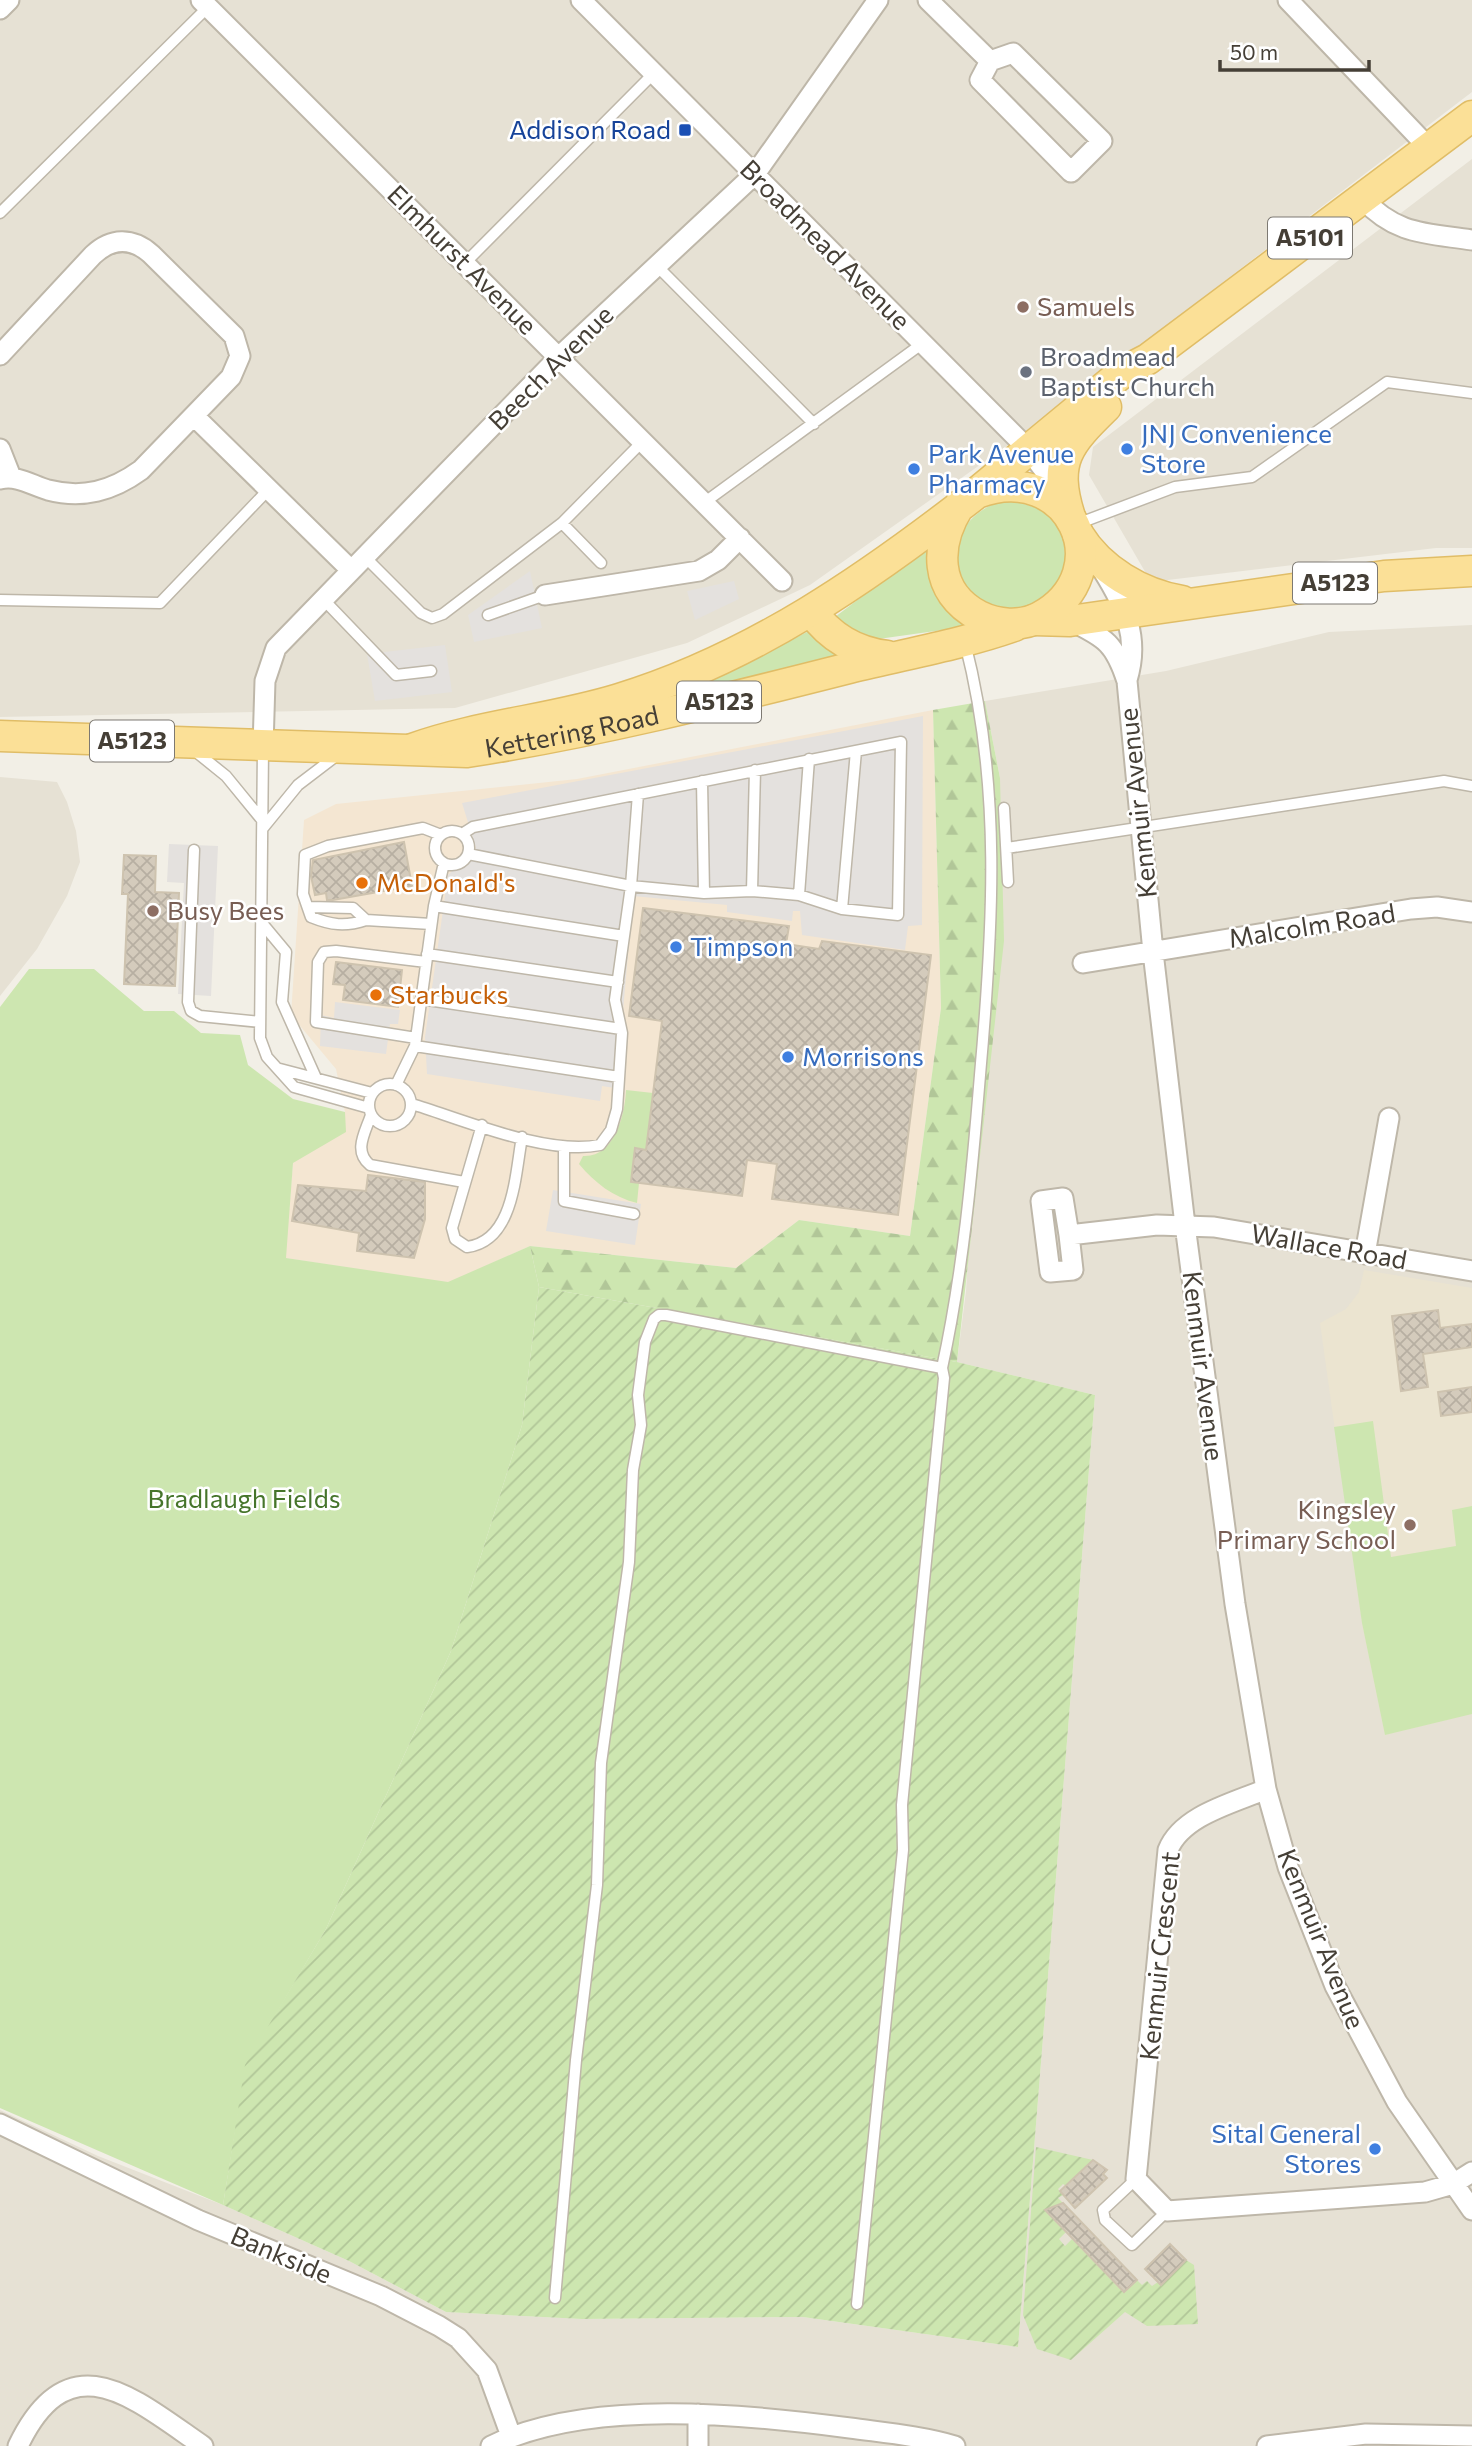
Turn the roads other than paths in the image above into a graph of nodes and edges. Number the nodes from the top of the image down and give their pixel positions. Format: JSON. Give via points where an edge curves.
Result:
{"nodes":[{"id":1,"x":9,"y":0,"type":"edge"},
{"id":2,"x":581,"y":0,"type":"edge"},
{"id":3,"x":878,"y":0,"type":"edge"},
{"id":4,"x":929,"y":0,"type":"edge"},
{"id":5,"x":1288,"y":0,"type":"edge"},
{"id":6,"x":205,"y":3,"type":"edge"},
{"id":7,"x":0,"y":9,"type":"edge"},
{"id":8,"x":990,"y":61,"type":"junction"},
{"id":9,"x":654,"y":73,"type":"junction"},
{"id":10,"x":1472,"y":116,"type":"edge"},
{"id":11,"x":1429,"y":148,"type":"junction"},
{"id":12,"x":755,"y":174,"type":"junction"},
{"id":13,"x":1363,"y":199,"type":"junction"},
{"id":14,"x":0,"y":213,"type":"edge"},
{"id":15,"x":1472,"y":240,"type":"edge"},
{"id":16,"x":465,"y":263,"type":"junction"},
{"id":17,"x":656,"y":265,"type":"junction"},
{"id":18,"x":923,"y":343,"type":"junction"},
{"id":19,"x":0,"y":355,"type":"edge"},
{"id":20,"x":559,"y":357,"type":"junction"},
{"id":21,"x":1148,"y":359,"type":"junction"},
{"id":22,"x":1472,"y":393,"type":"edge"},
{"id":23,"x":194,"y":416,"type":"junction"},
{"id":24,"x":814,"y":424,"type":"junction"},
{"id":25,"x":643,"y":441,"type":"junction"},
{"id":26,"x":0,"y":449,"type":"edge"},
{"id":27,"x":1028,"y":449,"type":"junction"},
{"id":28,"x":6,"y":478,"type":"edge"},
{"id":29,"x":270,"y":489,"type":"junction"},
{"id":30,"x":968,"y":500,"type":"junction"},
{"id":31,"x":705,"y":502,"type":"junction"},
{"id":32,"x":562,"y":523,"type":"junction"},
{"id":33,"x":1075,"y":525,"type":"junction"},
{"id":34,"x":740,"y":538,"type":"junction"},
{"id":35,"x":358,"y":563,"type":"junction"},
{"id":36,"x":601,"y":563,"type":"dead end"},
{"id":37,"x":1472,"y":570,"type":"edge"},
{"id":38,"x":782,"y":581,"type":"dead end"},
{"id":39,"x":545,"y":595,"type":"joint"},
{"id":40,"x":323,"y":599,"type":"junction"},
{"id":41,"x":0,"y":600,"type":"edge"},
{"id":42,"x":1200,"y":604,"type":"junction"},
{"id":43,"x":811,"y":611,"type":"junction"},
{"id":44,"x":1126,"y":614,"type":"junction"},
{"id":45,"x":488,"y":615,"type":"dead end"},
{"id":46,"x":1070,"y":621,"type":"junction"},
{"id":47,"x":1027,"y":622,"type":"junction"},
{"id":48,"x":965,"y":643,"type":"junction"},
{"id":49,"x":894,"y":656,"type":"junction"},
{"id":50,"x":431,"y":671,"type":"dead end"},
{"id":51,"x":1127,"y":681,"type":"junction"},
{"id":52,"x":0,"y":736,"type":"edge"},
{"id":53,"x":186,"y":743,"type":"junction"},
{"id":54,"x":263,"y":747,"type":"junction"},
{"id":55,"x":412,"y":749,"type":"junction"},
{"id":56,"x":345,"y":750,"type":"junction"},
{"id":57,"x":856,"y":751,"type":"junction"},
{"id":58,"x":809,"y":759,"type":"junction"},
{"id":59,"x":755,"y":770,"type":"junction"},
{"id":60,"x":702,"y":781,"type":"junction"},
{"id":61,"x":1472,"y":786,"type":"edge"},
{"id":62,"x":638,"y":794,"type":"junction"},
{"id":63,"x":1004,"y":808,"type":"dead end"},
{"id":64,"x":262,"y":825,"type":"junction"},
{"id":65,"x":1140,"y":827,"type":"junction"},
{"id":66,"x":462,"y":834,"type":"junction"},
{"id":67,"x":441,"y":835,"type":"junction"},
{"id":68,"x":1007,"y":848,"type":"junction"},
{"id":69,"x":194,"y":850,"type":"dead end"},
{"id":70,"x":468,"y":854,"type":"junction"},
{"id":71,"x":444,"y":863,"type":"junction"},
{"id":72,"x":1008,"y":882,"type":"dead end"},
{"id":73,"x":631,"y":886,"type":"junction"},
{"id":74,"x":752,"y":891,"type":"junction"},
{"id":75,"x":704,"y":893,"type":"junction"},
{"id":76,"x":799,"y":895,"type":"junction"},
{"id":77,"x":434,"y":906,"type":"junction"},
{"id":78,"x":309,"y":907,"type":"junction"},
{"id":79,"x":842,"y":909,"type":"junction"},
{"id":80,"x":1472,"y":912,"type":"edge"},
{"id":81,"x":366,"y":920,"type":"junction"},
{"id":82,"x":261,"y":922,"type":"junction"},
{"id":83,"x":431,"y":924,"type":"junction"},
{"id":84,"x":624,"y":936,"type":"junction"},
{"id":85,"x":1153,"y":952,"type":"junction"},
{"id":86,"x":427,"y":958,"type":"junction"},
{"id":87,"x":1083,"y":963,"type":"dead end"},
{"id":88,"x":618,"y":982,"type":"junction"},
{"id":89,"x":421,"y":999,"type":"junction"},
{"id":90,"x":260,"y":1022,"type":"junction"},
{"id":91,"x":621,"y":1029,"type":"junction"},
{"id":92,"x":415,"y":1042,"type":"junction"},
{"id":93,"x":280,"y":1069,"type":"junction"},
{"id":94,"x":619,"y":1077,"type":"junction"},
{"id":95,"x":316,"y":1078,"type":"junction"},
{"id":96,"x":396,"y":1085,"type":"junction"},
{"id":97,"x":372,"y":1093,"type":"junction"},
{"id":98,"x":412,"y":1104,"type":"junction"},
{"id":99,"x":370,"y":1111,"type":"junction"},
{"id":100,"x":1389,"y":1118,"type":"dead end"},
{"id":101,"x":482,"y":1125,"type":"junction"},
{"id":102,"x":522,"y":1137,"type":"junction"},
{"id":103,"x":564,"y":1148,"type":"junction"},
{"id":104,"x":464,"y":1182,"type":"junction"},
{"id":105,"x":634,"y":1214,"type":"dead end"},
{"id":106,"x":1185,"y":1225,"type":"junction"},
{"id":107,"x":1069,"y":1235,"type":"dead end"},
{"id":108,"x":1365,"y":1254,"type":"junction"},
{"id":109,"x":1472,"y":1272,"type":"edge"},
{"id":110,"x":942,"y":1368,"type":"junction"},
{"id":111,"x":1266,"y":1788,"type":"junction"},
{"id":112,"x":0,"y":2124,"type":"edge"},
{"id":113,"x":1472,"y":2172,"type":"edge"},
{"id":114,"x":1136,"y":2179,"type":"junction"},
{"id":115,"x":1453,"y":2185,"type":"junction"},
{"id":116,"x":1472,"y":2210,"type":"edge"},
{"id":117,"x":1167,"y":2211,"type":"junction"},
{"id":118,"x":555,"y":2298,"type":"dead end"},
{"id":119,"x":857,"y":2304,"type":"dead end"},
{"id":120,"x":698,"y":2414,"type":"junction"},
{"id":121,"x":512,"y":2436,"type":"junction"},
{"id":122,"x":1472,"y":2436,"type":"edge"},
{"id":123,"x":18,"y":2446,"type":"edge"},
{"id":124,"x":203,"y":2446,"type":"edge"},
{"id":125,"x":491,"y":2446,"type":"edge"},
{"id":126,"x":698,"y":2446,"type":"edge"},
{"id":127,"x":956,"y":2446,"type":"edge"},
{"id":128,"x":1267,"y":2446,"type":"edge"}],
"edges":[{"from":1,"to":7,"type":"street"},
{"from":2,"to":9,"type":"street","name":"Broadmead Avenue"},
{"from":3,"to":12,"type":"street","name":"Beech Avenue"},
{"from":4,"to":8,"type":"street"},
{"from":5,"to":11,"type":"street"},
{"from":6,"to":14,"type":"lane"},
{"from":6,"to":16,"type":"street","name":"Elmhurst Avenue"},
{"from":8,"to":8,"type":"street","via":[[1013,53],[1102,141],[1071,172],[980,80]]},
{"from":9,"to":12,"type":"street","name":"Broadmead Avenue"},
{"from":9,"to":16,"type":"lane"},
{"from":10,"to":11,"type":"main road","number":"A5101"},
{"from":11,"to":13,"type":"main road","number":"A5101"},
{"from":12,"to":17,"type":"street","name":"Beech Avenue"},
{"from":12,"to":18,"type":"street","name":"Broadmead Avenue"},
{"from":13,"to":15,"type":"street","via":[[1390,224],[1408,231]]},
{"from":13,"to":21,"type":"main road","number":"A5101"},
{"from":16,"to":20,"type":"street","name":"Elmhurst Avenue"},
{"from":17,"to":20,"type":"street","name":"Beech Avenue"},
{"from":17,"to":24,"type":"lane"},
{"from":18,"to":24,"type":"lane"},
{"from":18,"to":27,"type":"street","name":"Broadmead Avenue"},
{"from":19,"to":23,"type":"street","via":[[99,250],[113,242],[129,242],[151,254],[238,345],[238,367]]},
{"from":20,"to":25,"type":"street","name":"Elmhurst Avenue"},
{"from":20,"to":35,"type":"street","name":"Beech Avenue"},
{"from":21,"to":27,"type":"main road","number":"A5101","via":[[1123,372]]},
{"from":21,"to":33,"type":"main road","number":"A5101","via":[[1133,381],[1068,448]]},
{"from":22,"to":33,"type":"lane","via":[[1387,382],[1252,477],[1175,487]]},
{"from":23,"to":28,"type":"street","via":[[141,470],[109,489],[71,494]]},
{"from":23,"to":29,"type":"street"},
{"from":24,"to":31,"type":"lane"},
{"from":25,"to":31,"type":"street","name":"Elmhurst Avenue"},
{"from":25,"to":32,"type":"lane"},
{"from":26,"to":28,"type":"street"},
{"from":27,"to":30,"type":"main road","number":"A5101"},
{"from":27,"to":33,"type":"street","name":"Broadmead Avenue"},
{"from":29,"to":35,"type":"street"},
{"from":29,"to":41,"type":"lane","via":[[160,603]]},
{"from":30,"to":33,"type":"main road","via":[[996,485],[1017,484],[1054,499]]},
{"from":30,"to":43,"type":"main road","name":"Kettering Road","number":"A5123"},
{"from":30,"to":47,"type":"main road","via":[[946,527],[942,545],[942,568],[949,587],[974,614],[1005,624]]},
{"from":31,"to":34,"type":"street","name":"Elmhurst Avenue"},
{"from":32,"to":35,"type":"lane","via":[[432,618]]},
{"from":32,"to":36,"type":"lane"},
{"from":33,"to":42,"type":"main road","name":"Kettering Road","number":"A5123","via":[[1142,589]]},
{"from":33,"to":44,"type":"street","name":"Kenmuir Avenue"},
{"from":33,"to":47,"type":"main road","via":[[1081,556],[1069,594],[1054,609]]},
{"from":34,"to":38,"type":"street","name":"Elmhurst Avenue"},
{"from":34,"to":39,"type":"street","via":[[699,571]]},
{"from":35,"to":40,"type":"street","name":"Beech Avenue"},
{"from":37,"to":42,"type":"main road","name":"Kettering Road","number":"A5123","via":[[1384,576]]},
{"from":39,"to":45,"type":"lane"},
{"from":40,"to":50,"type":"lane","via":[[396,675]]},
{"from":40,"to":54,"type":"street","name":"Beech Avenue","via":[[276,648],[269,663]]},
{"from":42,"to":44,"type":"main road","name":"Kettering Road","number":"A5123"},
{"from":43,"to":49,"type":"main road","name":"Kettering Road","via":[[824,629],[848,646]]},
{"from":43,"to":55,"type":"main road","name":"Kettering Road","number":"A5123","via":[[687,676],[617,700],[453,734]]},
{"from":44,"to":46,"type":"main road","name":"Kettering Road","number":"A5123"},
{"from":44,"to":51,"type":"street","name":"Kenmuir Avenue","via":[[1133,662]]},
{"from":46,"to":47,"type":"main road","name":"Kettering Road","number":"A5123"},
{"from":46,"to":51,"type":"street","name":"Kenmuir Avenue","via":[[1101,636],[1117,652]]},
{"from":47,"to":48,"type":"main road","name":"Kettering Road","number":"A5123"},
{"from":48,"to":49,"type":"main road","name":"Kettering Road","number":"A5123"},
{"from":48,"to":110,"type":"lane","via":[[977,689],[993,836],[978,1107],[958,1294]]},
{"from":49,"to":55,"type":"main road","name":"Kettering Road","number":"A5123","via":[[689,709],[531,742],[467,752]]},
{"from":51,"to":65,"type":"street","name":"Kenmuir Avenue"},
{"from":52,"to":53,"type":"main road","name":"Kettering Road","number":"A5123"},
{"from":53,"to":54,"type":"main road","name":"Kettering Road","number":"A5123"},
{"from":53,"to":64,"type":"lane","via":[[226,776]]},
{"from":54,"to":56,"type":"main road","name":"Kettering Road","number":"A5123"},
{"from":54,"to":64,"type":"lane"},
{"from":55,"to":56,"type":"main road","name":"Kettering Road","number":"A5123"},
{"from":56,"to":64,"type":"lane","via":[[298,785]]},
{"from":57,"to":58,"type":"lane"},
{"from":57,"to":79,"type":"lane"},
{"from":57,"to":79,"type":"lane","via":[[901,742],[898,915]]},
{"from":58,"to":59,"type":"lane"},
{"from":58,"to":76,"type":"lane"},
{"from":59,"to":60,"type":"lane"},
{"from":59,"to":74,"type":"lane"},
{"from":60,"to":62,"type":"lane"},
{"from":60,"to":75,"type":"lane"},
{"from":61,"to":65,"type":"lane","via":[[1444,781]]},
{"from":62,"to":66,"type":"lane","via":[[473,827]]},
{"from":62,"to":73,"type":"lane"},
{"from":63,"to":68,"type":"lane"},
{"from":64,"to":82,"type":"lane"},
{"from":65,"to":68,"type":"lane"},
{"from":65,"to":85,"type":"street","name":"Kenmuir Avenue"},
{"from":66,"to":67,"type":"lane","via":[[451,830]]},
{"from":66,"to":70,"type":"lane","via":[[469,843]]},
{"from":67,"to":71,"type":"lane","via":[[435,850]]},
{"from":67,"to":78,"type":"lane","via":[[423,828],[328,846],[305,855],[303,894]]},
{"from":68,"to":72,"type":"lane"},
{"from":69,"to":90,"type":"lane","via":[[191,1011],[200,1016]]},
{"from":70,"to":71,"type":"lane","via":[[456,864]]},
{"from":70,"to":73,"type":"lane"},
{"from":71,"to":77,"type":"lane"},
{"from":73,"to":75,"type":"lane"},
{"from":73,"to":84,"type":"lane"},
{"from":74,"to":75,"type":"lane"},
{"from":74,"to":76,"type":"lane"},
{"from":76,"to":79,"type":"lane"},
{"from":77,"to":83,"type":"lane"},
{"from":77,"to":84,"type":"lane"},
{"from":78,"to":81,"type":"lane","via":[[353,908]]},
{"from":78,"to":81,"type":"lane","via":[[311,917],[330,925]]},
{"from":80,"to":85,"type":"street","name":"Malcolm Road","via":[[1411,909]]},
{"from":81,"to":83,"type":"lane"},
{"from":82,"to":90,"type":"lane"},
{"from":82,"to":95,"type":"lane","via":[[286,952],[282,1002]]},
{"from":83,"to":86,"type":"lane"},
{"from":84,"to":88,"type":"lane"},
{"from":85,"to":87,"type":"street","name":"Malcolm Road"},
{"from":85,"to":106,"type":"street","name":"Kenmuir Avenue"},
{"from":86,"to":88,"type":"lane"},
{"from":86,"to":89,"type":"lane"},
{"from":86,"to":92,"type":"lane","via":[[324,952],[317,962],[316,1022]]},
{"from":88,"to":91,"type":"lane","via":[[615,1000]]},
{"from":89,"to":91,"type":"lane"},
{"from":89,"to":92,"type":"lane"},
{"from":90,"to":93,"type":"lane","via":[[267,1057]]},
{"from":91,"to":94,"type":"lane"},
{"from":92,"to":94,"type":"lane"},
{"from":92,"to":96,"type":"lane"},
{"from":93,"to":95,"type":"lane"},
{"from":93,"to":99,"type":"lane","via":[[294,1087]]},
{"from":94,"to":103,"type":"lane","via":[[617,1109],[611,1130],[600,1145]]},
{"from":95,"to":97,"type":"lane"},
{"from":96,"to":97,"type":"lane","via":[[384,1085]]},
{"from":96,"to":98,"type":"lane","via":[[409,1094]]},
{"from":97,"to":99,"type":"lane"},
{"from":98,"to":99,"type":"lane","via":[[406,1119],[394,1126],[378,1123]]},
{"from":98,"to":101,"type":"lane"},
{"from":99,"to":104,"type":"lane","via":[[360,1149],[370,1165]]},
{"from":100,"to":108,"type":"street"},
{"from":101,"to":102,"type":"lane"},
{"from":101,"to":104,"type":"lane"},
{"from":102,"to":103,"type":"lane"},
{"from":102,"to":104,"type":"lane","via":[[508,1212],[482,1245],[467,1247],[456,1240],[452,1228]]},
{"from":103,"to":105,"type":"lane","via":[[564,1200]]},
{"from":106,"to":107,"type":"street","name":"Wallace Road"},
{"from":106,"to":108,"type":"street","name":"Wallace Road"},
{"from":106,"to":111,"type":"street","name":"Kenmuir Avenue","via":[[1235,1604]]},
{"from":108,"to":109,"type":"street","name":"Wallace Road"},
{"from":110,"to":118,"type":"lane","via":[[666,1315],[659,1315],[651,1326],[638,1395],[640,1425],[629,1562],[601,1763],[597,1885]]},
{"from":110,"to":119,"type":"lane","via":[[902,1805],[903,1850]]},
{"from":111,"to":114,"type":"street","name":"Kenmuir Crescent","via":[[1195,1820],[1181,1829],[1168,1850]]},
{"from":111,"to":115,"type":"street","name":"Kenmuir Avenue","via":[[1288,1867],[1335,1986],[1396,2102]]},
{"from":112,"to":121,"type":"street","name":"Bankside","via":[[198,2220],[380,2296],[439,2326],[458,2338],[486,2370]]},
{"from":113,"to":115,"type":"street"},
{"from":114,"to":117,"type":"street"},
{"from":114,"to":117,"type":"lane","via":[[1103,2210],[1105,2220],[1132,2245]]},
{"from":115,"to":116,"type":"street","name":"Kenmuir Avenue"},
{"from":115,"to":117,"type":"street","via":[[1425,2192]]},
{"from":120,"to":121,"type":"street","via":[[618,2416]]},
{"from":120,"to":126,"type":"street"},
{"from":120,"to":127,"type":"street","via":[[796,2421]]},
{"from":121,"to":125,"type":"street"},
{"from":122,"to":128,"type":"street","via":[[1366,2434]]},
{"from":123,"to":124,"type":"street","via":[[41,2405],[62,2391],[90,2384],[107,2387],[153,2412]]}]}
